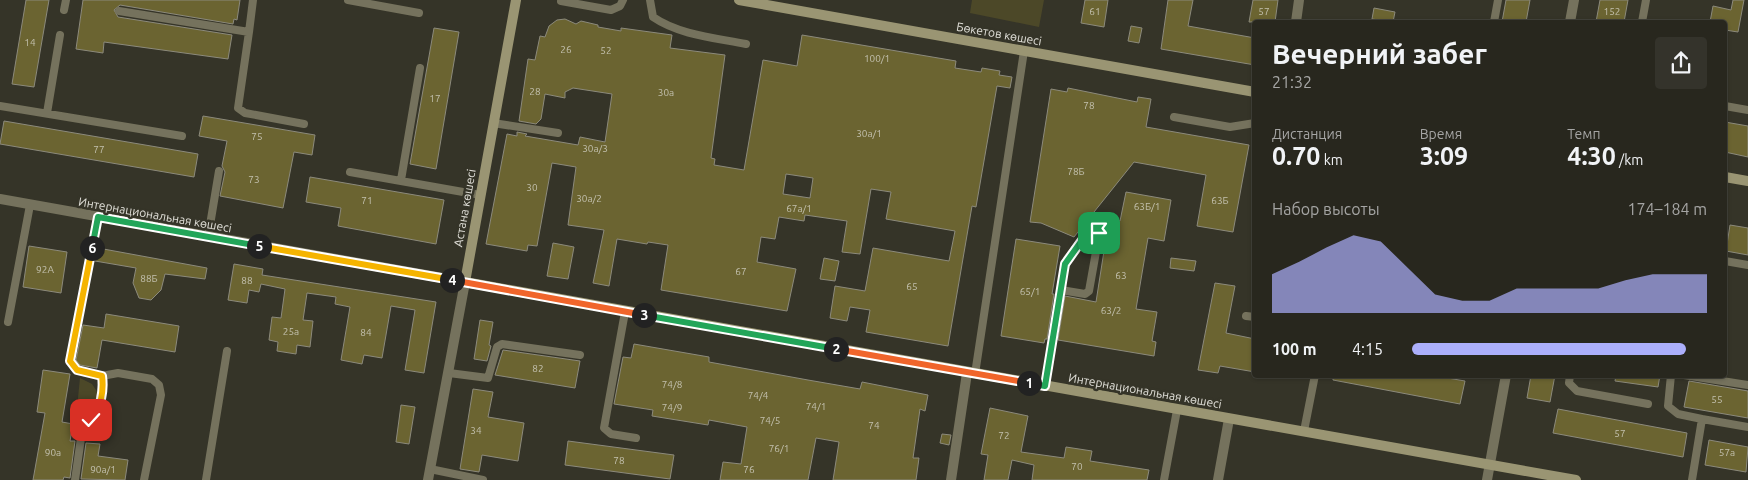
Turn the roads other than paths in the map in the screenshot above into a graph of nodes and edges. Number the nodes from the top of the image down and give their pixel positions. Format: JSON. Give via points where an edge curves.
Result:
{"nodes":[{"id":1,"x":66,"y":0,"type":"edge"},
{"id":2,"x":253,"y":0,"type":"edge"},
{"id":3,"x":348,"y":0,"type":"edge"},
{"id":4,"x":516,"y":0,"type":"edge"},
{"id":5,"x":623,"y":0,"type":"edge"},
{"id":6,"x":650,"y":0,"type":"edge"},
{"id":7,"x":739,"y":0,"type":"edge"},
{"id":8,"x":1299,"y":0,"type":"edge"},
{"id":9,"x":1498,"y":0,"type":"edge"},
{"id":10,"x":1574,"y":0,"type":"edge"},
{"id":11,"x":1646,"y":0,"type":"edge"},
{"id":12,"x":561,"y":2,"type":"dead end"},
{"id":13,"x":776,"y":3,"type":"edge"},
{"id":14,"x":64,"y":10,"type":"dead end"},
{"id":15,"x":120,"y":11,"type":"dead end"},
{"id":16,"x":419,"y":13,"type":"dead end"},
{"id":17,"x":1296,"y":20,"type":"edge"},
{"id":18,"x":1494,"y":20,"type":"edge"},
{"id":19,"x":1570,"y":20,"type":"edge"},
{"id":20,"x":1642,"y":20,"type":"edge"},
{"id":21,"x":249,"y":32,"type":"junction"},
{"id":22,"x":60,"y":36,"type":"dead end"},
{"id":23,"x":746,"y":44,"type":"dead end"},
{"id":24,"x":1024,"y":51,"type":"junction"},
{"id":25,"x":420,"y":68,"type":"dead end"},
{"id":26,"x":1252,"y":91,"type":"edge"},
{"id":27,"x":0,"y":106,"type":"edge"},
{"id":28,"x":1727,"y":106,"type":"edge"},
{"id":29,"x":1748,"y":110,"type":"edge"},
{"id":30,"x":47,"y":113,"type":"junction"},
{"id":31,"x":1174,"y":118,"type":"dead end"},
{"id":32,"x":493,"y":123,"type":"junction"},
{"id":33,"x":1252,"y":123,"type":"edge"},
{"id":34,"x":304,"y":124,"type":"dead end"},
{"id":35,"x":558,"y":133,"type":"dead end"},
{"id":36,"x":182,"y":136,"type":"dead end"},
{"id":37,"x":219,"y":171,"type":"dead end"},
{"id":38,"x":350,"y":172,"type":"dead end"},
{"id":39,"x":1727,"y":177,"type":"edge"},
{"id":40,"x":401,"y":180,"type":"junction"},
{"id":41,"x":1748,"y":181,"type":"edge"},
{"id":42,"x":480,"y":195,"type":"junction"},
{"id":43,"x":0,"y":200,"type":"edge"},
{"id":44,"x":30,"y":205,"type":"junction"},
{"id":45,"x":98,"y":217,"type":"junction"},
{"id":46,"x":208,"y":237,"type":"junction"},
{"id":47,"x":1727,"y":261,"type":"edge"},
{"id":48,"x":1748,"y":265,"type":"edge"},
{"id":49,"x":464,"y":282,"type":"junction"},
{"id":50,"x":1061,"y":290,"type":"junction"},
{"id":51,"x":625,"y":312,"type":"junction"},
{"id":52,"x":1246,"y":316,"type":"dead end"},
{"id":53,"x":1252,"y":317,"type":"edge"},
{"id":54,"x":8,"y":322,"type":"dead end"},
{"id":55,"x":227,"y":351,"type":"dead end"},
{"id":56,"x":580,"y":355,"type":"dead end"},
{"id":57,"x":449,"y":373,"type":"junction"},
{"id":58,"x":971,"y":373,"type":"junction"},
{"id":59,"x":102,"y":376,"type":"junction"},
{"id":60,"x":1314,"y":378,"type":"edge"},
{"id":61,"x":1505,"y":378,"type":"edge"},
{"id":62,"x":1570,"y":378,"type":"edge"},
{"id":63,"x":1671,"y":378,"type":"edge"},
{"id":64,"x":1703,"y":378,"type":"edge"},
{"id":65,"x":1748,"y":385,"type":"edge"},
{"id":66,"x":1045,"y":386,"type":"junction"},
{"id":67,"x":1648,"y":404,"type":"dead end"},
{"id":68,"x":1177,"y":410,"type":"junction"},
{"id":69,"x":1229,"y":419,"type":"junction"},
{"id":70,"x":1702,"y":419,"type":"junction"},
{"id":71,"x":1748,"y":427,"type":"edge"},
{"id":72,"x":1304,"y":431,"type":"junction"},
{"id":73,"x":636,"y":438,"type":"dead end"},
{"id":74,"x":1489,"y":465,"type":"junction"},
{"id":75,"x":430,"y":469,"type":"junction"},
{"id":76,"x":75,"y":480,"type":"edge"},
{"id":77,"x":144,"y":480,"type":"edge"},
{"id":78,"x":206,"y":480,"type":"edge"},
{"id":79,"x":428,"y":480,"type":"edge"},
{"id":80,"x":483,"y":480,"type":"edge"},
{"id":81,"x":951,"y":480,"type":"edge"},
{"id":82,"x":1164,"y":480,"type":"edge"},
{"id":83,"x":1218,"y":480,"type":"edge"},
{"id":84,"x":1486,"y":480,"type":"edge"},
{"id":85,"x":1576,"y":480,"type":"edge"},
{"id":86,"x":1692,"y":480,"type":"edge"}],
"edges":[{"from":1,"to":14,"type":"lane"},
{"from":2,"to":21,"type":"lane"},
{"from":3,"to":16,"type":"lane"},
{"from":4,"to":32,"type":"main road","name":"Астана көшесі"},
{"from":5,"to":12,"type":"lane","via":[[620,6],[611,10]]},
{"from":6,"to":23,"type":"lane","via":[[653,17],[664,24]]},
{"from":7,"to":13,"type":"main road","name":"Бөкетов көшесі"},
{"from":8,"to":17,"type":"street"},
{"from":9,"to":18,"type":"lane"},
{"from":10,"to":19,"type":"street"},
{"from":11,"to":20,"type":"lane"},
{"from":13,"to":24,"type":"main road","name":"Бөкетов көшесі"},
{"from":15,"to":21,"type":"lane"},
{"from":21,"to":34,"type":"lane","via":[[238,108],[245,113]]},
{"from":22,"to":30,"type":"lane"},
{"from":24,"to":26,"type":"main road","name":"Бөкетов көшесі"},
{"from":24,"to":58,"type":"lane"},
{"from":25,"to":40,"type":"lane"},
{"from":27,"to":30,"type":"lane"},
{"from":28,"to":29,"type":"lane"},
{"from":30,"to":36,"type":"lane"},
{"from":31,"to":33,"type":"lane","via":[[1230,127]]},
{"from":32,"to":35,"type":"lane"},
{"from":32,"to":42,"type":"main road","name":"Астана көшесі"},
{"from":37,"to":46,"type":"lane"},
{"from":38,"to":40,"type":"lane"},
{"from":39,"to":41,"type":"main road"},
{"from":40,"to":42,"type":"lane"},
{"from":42,"to":49,"type":"main road","name":"Астана көшесі"},
{"from":43,"to":44,"type":"street","name":"Интернациональная көшесі"},
{"from":44,"to":45,"type":"street","name":"Интернациональная көшесі"},
{"from":44,"to":54,"type":"lane"},
{"from":45,"to":46,"type":"street","name":"Интернациональная көшесі"},
{"from":45,"to":59,"type":"lane","via":[[70,361],[77,370]]},
{"from":46,"to":49,"type":"street","name":"Интернациональная көшесі"},
{"from":47,"to":48,"type":"lane"},
{"from":49,"to":51,"type":"main road","name":"Интернациональная көшесі"},
{"from":49,"to":57,"type":"street","name":"Астана көшесі"},
{"from":50,"to":50,"type":"lane","via":[[1067,259],[1090,229],[1096,229],[1099,235],[1088,292]]},
{"from":50,"to":66,"type":"lane"},
{"from":51,"to":58,"type":"main road","name":"Интернациональная көшесі"},
{"from":51,"to":73,"type":"lane","via":[[604,428],[612,434]]},
{"from":52,"to":53,"type":"lane"},
{"from":55,"to":78,"type":"lane"},
{"from":56,"to":57,"type":"lane","via":[[502,344],[497,347],[488,378]]},
{"from":57,"to":75,"type":"street","name":"Астана көшесі"},
{"from":58,"to":66,"type":"main road","name":"Интернациональная көшесі"},
{"from":58,"to":81,"type":"street"},
{"from":59,"to":76,"type":"lane","via":[[98,410],[83,427]]},
{"from":59,"to":77,"type":"lane","via":[[114,372],[152,379],[161,389]]},
{"from":60,"to":72,"type":"lane"},
{"from":61,"to":74,"type":"street"},
{"from":62,"to":67,"type":"lane","via":[[1569,383],[1577,392]]},
{"from":63,"to":70,"type":"lane","via":[[1668,406],[1678,414]]},
{"from":64,"to":65,"type":"lane"},
{"from":66,"to":68,"type":"main road","name":"Интернациональная көшесі"},
{"from":68,"to":69,"type":"main road","name":"Интернациональная көшесі"},
{"from":68,"to":82,"type":"lane"},
{"from":69,"to":72,"type":"main road","name":"Интернациональная көшесі"},
{"from":69,"to":83,"type":"street"},
{"from":70,"to":71,"type":"lane"},
{"from":70,"to":86,"type":"lane"},
{"from":72,"to":74,"type":"main road","name":"Интернациональная көшесі"},
{"from":74,"to":84,"type":"street"},
{"from":74,"to":85,"type":"main road","name":"Интернациональная көшесі"},
{"from":75,"to":79,"type":"street","name":"Астана көшесі"},
{"from":75,"to":80,"type":"lane"}]}
